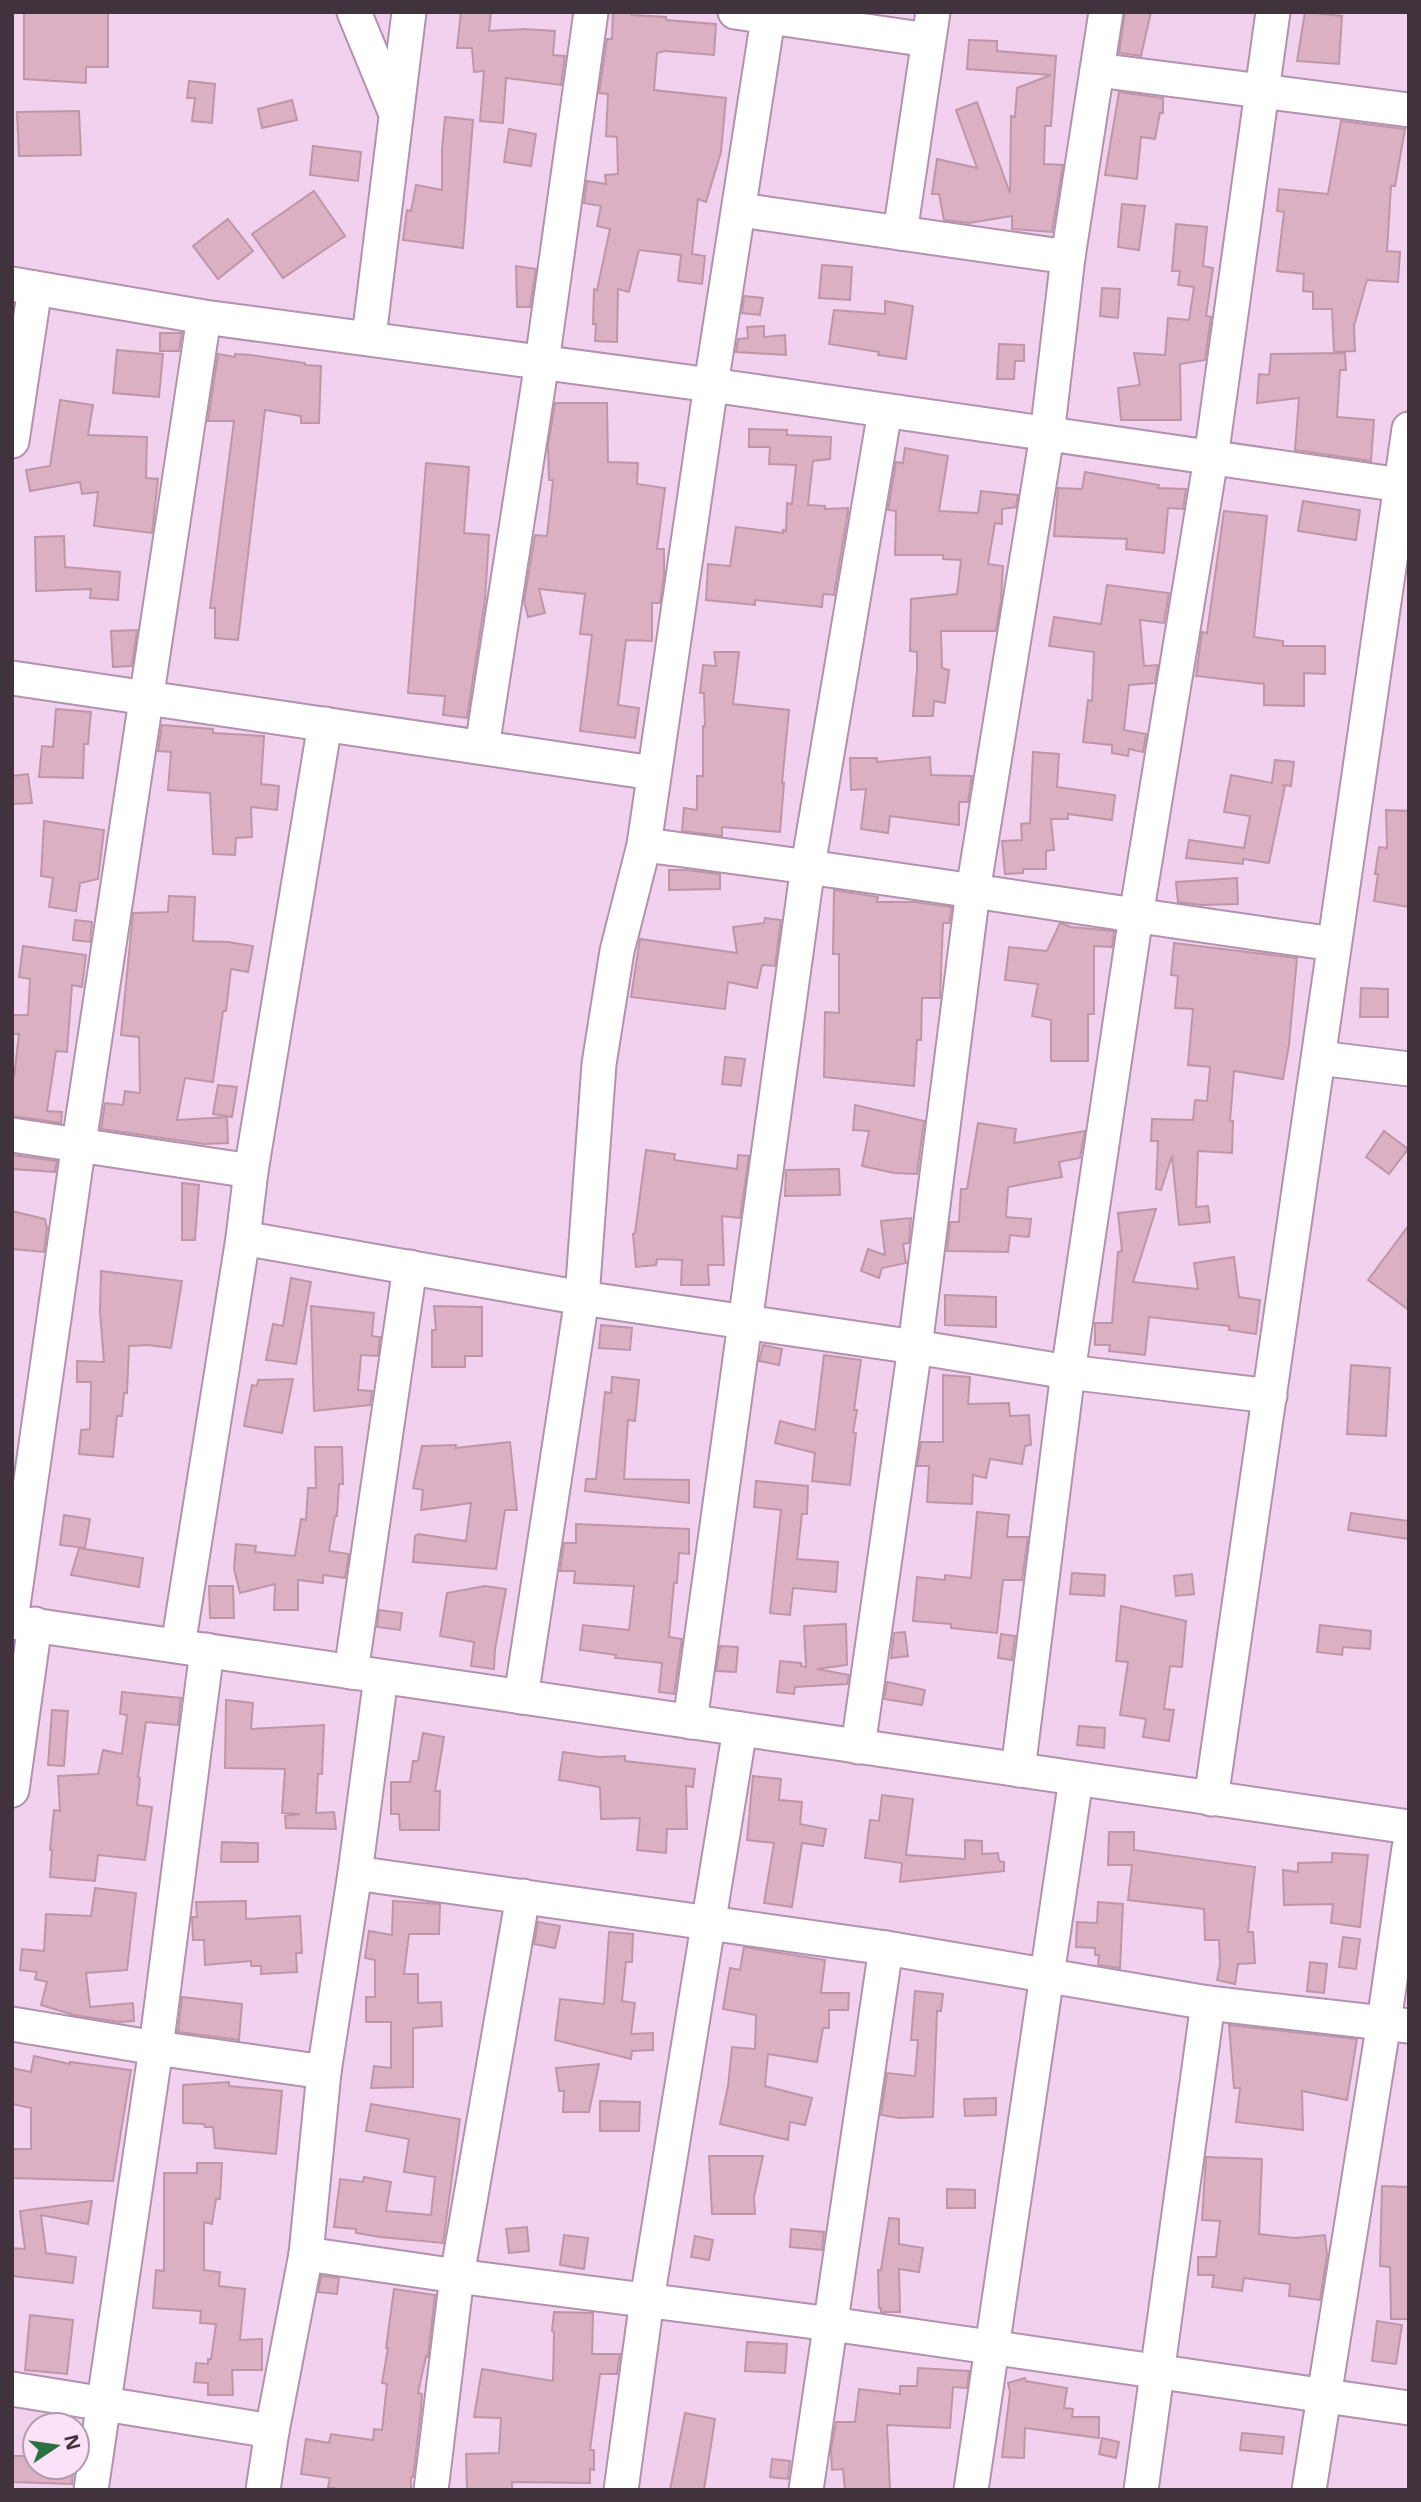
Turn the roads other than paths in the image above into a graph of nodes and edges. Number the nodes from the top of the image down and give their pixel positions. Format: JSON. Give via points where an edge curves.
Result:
{"nodes":[{"id":1,"x":354,"y":12,"type":"edge"},
{"id":2,"x":409,"y":12,"type":"edge"},
{"id":3,"x":591,"y":12,"type":"edge"},
{"id":4,"x":734,"y":12,"type":"edge"},
{"id":5,"x":1106,"y":12,"type":"edge"},
{"id":6,"x":1273,"y":12,"type":"edge"},
{"id":7,"x":769,"y":15,"type":"edge"},
{"id":8,"x":931,"y":26,"type":"edge"},
{"id":9,"x":1097,"y":70,"type":"junction"},
{"id":10,"x":1261,"y":91,"type":"junction"},
{"id":11,"x":1409,"y":110,"type":"edge"},
{"id":12,"x":396,"y":115,"type":"junction"},
{"id":13,"x":740,"y":210,"type":"junction"},
{"id":14,"x":900,"y":233,"type":"junction"},
{"id":15,"x":1068,"y":257,"type":"junction"},
{"id":16,"x":24,"y":286,"type":"edge"},
{"id":17,"x":204,"y":317,"type":"junction"},
{"id":18,"x":369,"y":337,"type":"junction"},
{"id":19,"x":542,"y":362,"type":"junction"},
{"id":20,"x":711,"y":385,"type":"junction"},
{"id":21,"x":885,"y":411,"type":"junction"},
{"id":22,"x":1409,"y":429,"type":"edge"},
{"id":23,"x":1047,"y":435,"type":"junction"},
{"id":24,"x":12,"y":441,"type":"edge"},
{"id":25,"x":1211,"y":458,"type":"junction"},
{"id":26,"x":1401,"y":485,"type":"junction"},
{"id":27,"x":1394,"y":638,"type":"edge"},
{"id":28,"x":12,"y":678,"type":"edge"},
{"id":29,"x":145,"y":698,"type":"junction"},
{"id":30,"x":325,"y":724,"type":"junction"},
{"id":31,"x":482,"y":747,"type":"junction"},
{"id":32,"x":653,"y":773,"type":"junction"},
{"id":33,"x":645,"y":845,"type":"junction"},
{"id":34,"x":808,"y":866,"type":"junction"},
{"id":35,"x":973,"y":891,"type":"junction"},
{"id":36,"x":1136,"y":916,"type":"junction"},
{"id":37,"x":1334,"y":944,"type":"junction"},
{"id":38,"x":1319,"y":1058,"type":"junction"},
{"id":39,"x":1409,"y":1069,"type":"edge"},
{"id":40,"x":12,"y":1135,"type":"edge"},
{"id":41,"x":79,"y":1143,"type":"junction"},
{"id":42,"x":251,"y":1171,"type":"junction"},
{"id":43,"x":243,"y":1238,"type":"junction"},
{"id":44,"x":411,"y":1267,"type":"junction"},
{"id":45,"x":582,"y":1298,"type":"junction"},
{"id":46,"x":747,"y":1322,"type":"junction"},
{"id":47,"x":915,"y":1347,"type":"junction"},
{"id":48,"x":1068,"y":1372,"type":"junction"},
{"id":49,"x":1270,"y":1396,"type":"junction"},
{"id":50,"x":20,"y":1620,"type":"edge"},
{"id":51,"x":192,"y":1648,"type":"junction"},
{"id":52,"x":366,"y":1675,"type":"junction"},
{"id":53,"x":521,"y":1697,"type":"junction"},
{"id":54,"x":690,"y":1722,"type":"junction"},
{"id":55,"x":740,"y":1729,"type":"junction"},
{"id":56,"x":858,"y":1747,"type":"junction"},
{"id":57,"x":1018,"y":1770,"type":"junction"},
{"id":58,"x":1076,"y":1779,"type":"junction"},
{"id":59,"x":12,"y":1790,"type":"edge"},
{"id":60,"x":1211,"y":1798,"type":"junction"},
{"id":61,"x":1409,"y":1827,"type":"edge"},
{"id":62,"x":1409,"y":1848,"type":"edge"},
{"id":63,"x":355,"y":1873,"type":"junction"},
{"id":64,"x":523,"y":1896,"type":"junction"},
{"id":65,"x":709,"y":1923,"type":"junction"},
{"id":66,"x":886,"y":1948,"type":"junction"},
{"id":67,"x":1049,"y":1975,"type":"junction"},
{"id":68,"x":1208,"y":2003,"type":"junction"},
{"id":69,"x":12,"y":2024,"type":"edge"},
{"id":70,"x":1396,"y":2024,"type":"edge"},
{"id":71,"x":156,"y":2048,"type":"junction"},
{"id":72,"x":324,"y":2072,"type":"junction"},
{"id":73,"x":306,"y":2253,"type":"junction"},
{"id":74,"x":457,"y":2276,"type":"junction"},
{"id":75,"x":648,"y":2300,"type":"junction"},
{"id":76,"x":831,"y":2323,"type":"junction"},
{"id":77,"x":991,"y":2346,"type":"junction"},
{"id":78,"x":1158,"y":2372,"type":"junction"},
{"id":79,"x":12,"y":2389,"type":"edge"},
{"id":80,"x":1323,"y":2396,"type":"junction"},
{"id":81,"x":105,"y":2403,"type":"junction"},
{"id":82,"x":1409,"y":2407,"type":"edge"},
{"id":83,"x":272,"y":2431,"type":"junction"},
{"id":84,"x":91,"y":2490,"type":"edge"},
{"id":85,"x":263,"y":2490,"type":"edge"},
{"id":86,"x":431,"y":2490,"type":"edge"},
{"id":87,"x":621,"y":2490,"type":"edge"},
{"id":88,"x":806,"y":2490,"type":"edge"},
{"id":89,"x":971,"y":2490,"type":"edge"},
{"id":90,"x":1141,"y":2490,"type":"edge"},
{"id":91,"x":1309,"y":2490,"type":"edge"}],
"edges":[{"from":1,"to":12,"type":"street"},
{"from":2,"to":12,"type":"street"},
{"from":3,"to":19,"type":"street"},
{"from":4,"to":7,"type":"street"},
{"from":5,"to":9,"type":"street"},
{"from":6,"to":10,"type":"street"},
{"from":7,"to":8,"type":"street"},
{"from":7,"to":13,"type":"street"},
{"from":8,"to":14,"type":"street"},
{"from":9,"to":10,"type":"street"},
{"from":9,"to":15,"type":"street"},
{"from":10,"to":11,"type":"street"},
{"from":10,"to":25,"type":"street"},
{"from":12,"to":18,"type":"street"},
{"from":13,"to":14,"type":"street"},
{"from":13,"to":20,"type":"street"},
{"from":14,"to":15,"type":"street"},
{"from":15,"to":23,"type":"street"},
{"from":16,"to":17,"type":"street"},
{"from":16,"to":24,"type":"street"},
{"from":17,"to":18,"type":"street"},
{"from":17,"to":29,"type":"street"},
{"from":18,"to":19,"type":"street"},
{"from":19,"to":20,"type":"street"},
{"from":19,"to":31,"type":"street"},
{"from":20,"to":21,"type":"street"},
{"from":20,"to":32,"type":"street"},
{"from":21,"to":23,"type":"street"},
{"from":21,"to":34,"type":"street"},
{"from":22,"to":26,"type":"street"},
{"from":23,"to":25,"type":"street"},
{"from":23,"to":35,"type":"street"},
{"from":25,"to":26,"type":"street"},
{"from":25,"to":36,"type":"street"},
{"from":26,"to":27,"type":"street"},
{"from":27,"to":37,"type":"street"},
{"from":28,"to":29,"type":"street"},
{"from":29,"to":30,"type":"street"},
{"from":29,"to":41,"type":"street"},
{"from":30,"to":31,"type":"street"},
{"from":30,"to":42,"type":"street"},
{"from":31,"to":32,"type":"street"},
{"from":32,"to":33,"type":"street"},
{"from":33,"to":34,"type":"street"},
{"from":33,"to":45,"type":"street","via":[[617,951],[599,1064]]},
{"from":34,"to":35,"type":"street"},
{"from":34,"to":46,"type":"street"},
{"from":35,"to":36,"type":"street"},
{"from":35,"to":47,"type":"street"},
{"from":36,"to":37,"type":"street"},
{"from":36,"to":48,"type":"street"},
{"from":37,"to":38,"type":"street"},
{"from":38,"to":39,"type":"street"},
{"from":38,"to":49,"type":"street"},
{"from":40,"to":41,"type":"street"},
{"from":41,"to":42,"type":"street"},
{"from":41,"to":50,"type":"street"},
{"from":42,"to":43,"type":"street"},
{"from":43,"to":44,"type":"street"},
{"from":43,"to":51,"type":"street"},
{"from":44,"to":45,"type":"street"},
{"from":44,"to":52,"type":"street"},
{"from":45,"to":46,"type":"street"},
{"from":45,"to":53,"type":"street"},
{"from":46,"to":47,"type":"street"},
{"from":46,"to":54,"type":"street"},
{"from":47,"to":48,"type":"street"},
{"from":47,"to":56,"type":"street"},
{"from":48,"to":49,"type":"street"},
{"from":48,"to":57,"type":"street"},
{"from":49,"to":60,"type":"street"},
{"from":50,"to":51,"type":"street"},
{"from":50,"to":59,"type":"street"},
{"from":51,"to":52,"type":"street"},
{"from":51,"to":71,"type":"street"},
{"from":52,"to":53,"type":"street"},
{"from":52,"to":63,"type":"street"},
{"from":53,"to":54,"type":"street"},
{"from":54,"to":55,"type":"street"},
{"from":55,"to":56,"type":"street"},
{"from":55,"to":65,"type":"street"},
{"from":56,"to":57,"type":"street"},
{"from":57,"to":58,"type":"street"},
{"from":58,"to":60,"type":"street"},
{"from":58,"to":67,"type":"street"},
{"from":60,"to":61,"type":"street"},
{"from":62,"to":70,"type":"street"},
{"from":63,"to":64,"type":"street"},
{"from":63,"to":72,"type":"street"},
{"from":64,"to":65,"type":"street"},
{"from":64,"to":74,"type":"street"},
{"from":65,"to":66,"type":"street"},
{"from":65,"to":75,"type":"street"},
{"from":66,"to":67,"type":"street"},
{"from":66,"to":76,"type":"street"},
{"from":67,"to":68,"type":"street"},
{"from":67,"to":77,"type":"street"},
{"from":68,"to":70,"type":"street"},
{"from":68,"to":78,"type":"street"},
{"from":69,"to":71,"type":"street"},
{"from":70,"to":80,"type":"street"},
{"from":71,"to":72,"type":"street"},
{"from":71,"to":81,"type":"street"},
{"from":72,"to":73,"type":"street"},
{"from":73,"to":74,"type":"street"},
{"from":73,"to":83,"type":"street"},
{"from":74,"to":75,"type":"street"},
{"from":74,"to":86,"type":"street"},
{"from":75,"to":76,"type":"street"},
{"from":75,"to":87,"type":"street"},
{"from":76,"to":77,"type":"street"},
{"from":76,"to":88,"type":"street"},
{"from":77,"to":78,"type":"street"},
{"from":77,"to":89,"type":"street"},
{"from":78,"to":80,"type":"street"},
{"from":78,"to":90,"type":"street"},
{"from":79,"to":81,"type":"street"},
{"from":80,"to":82,"type":"street"},
{"from":80,"to":91,"type":"street"},
{"from":81,"to":83,"type":"street"},
{"from":81,"to":84,"type":"street"},
{"from":83,"to":85,"type":"street"}]}
